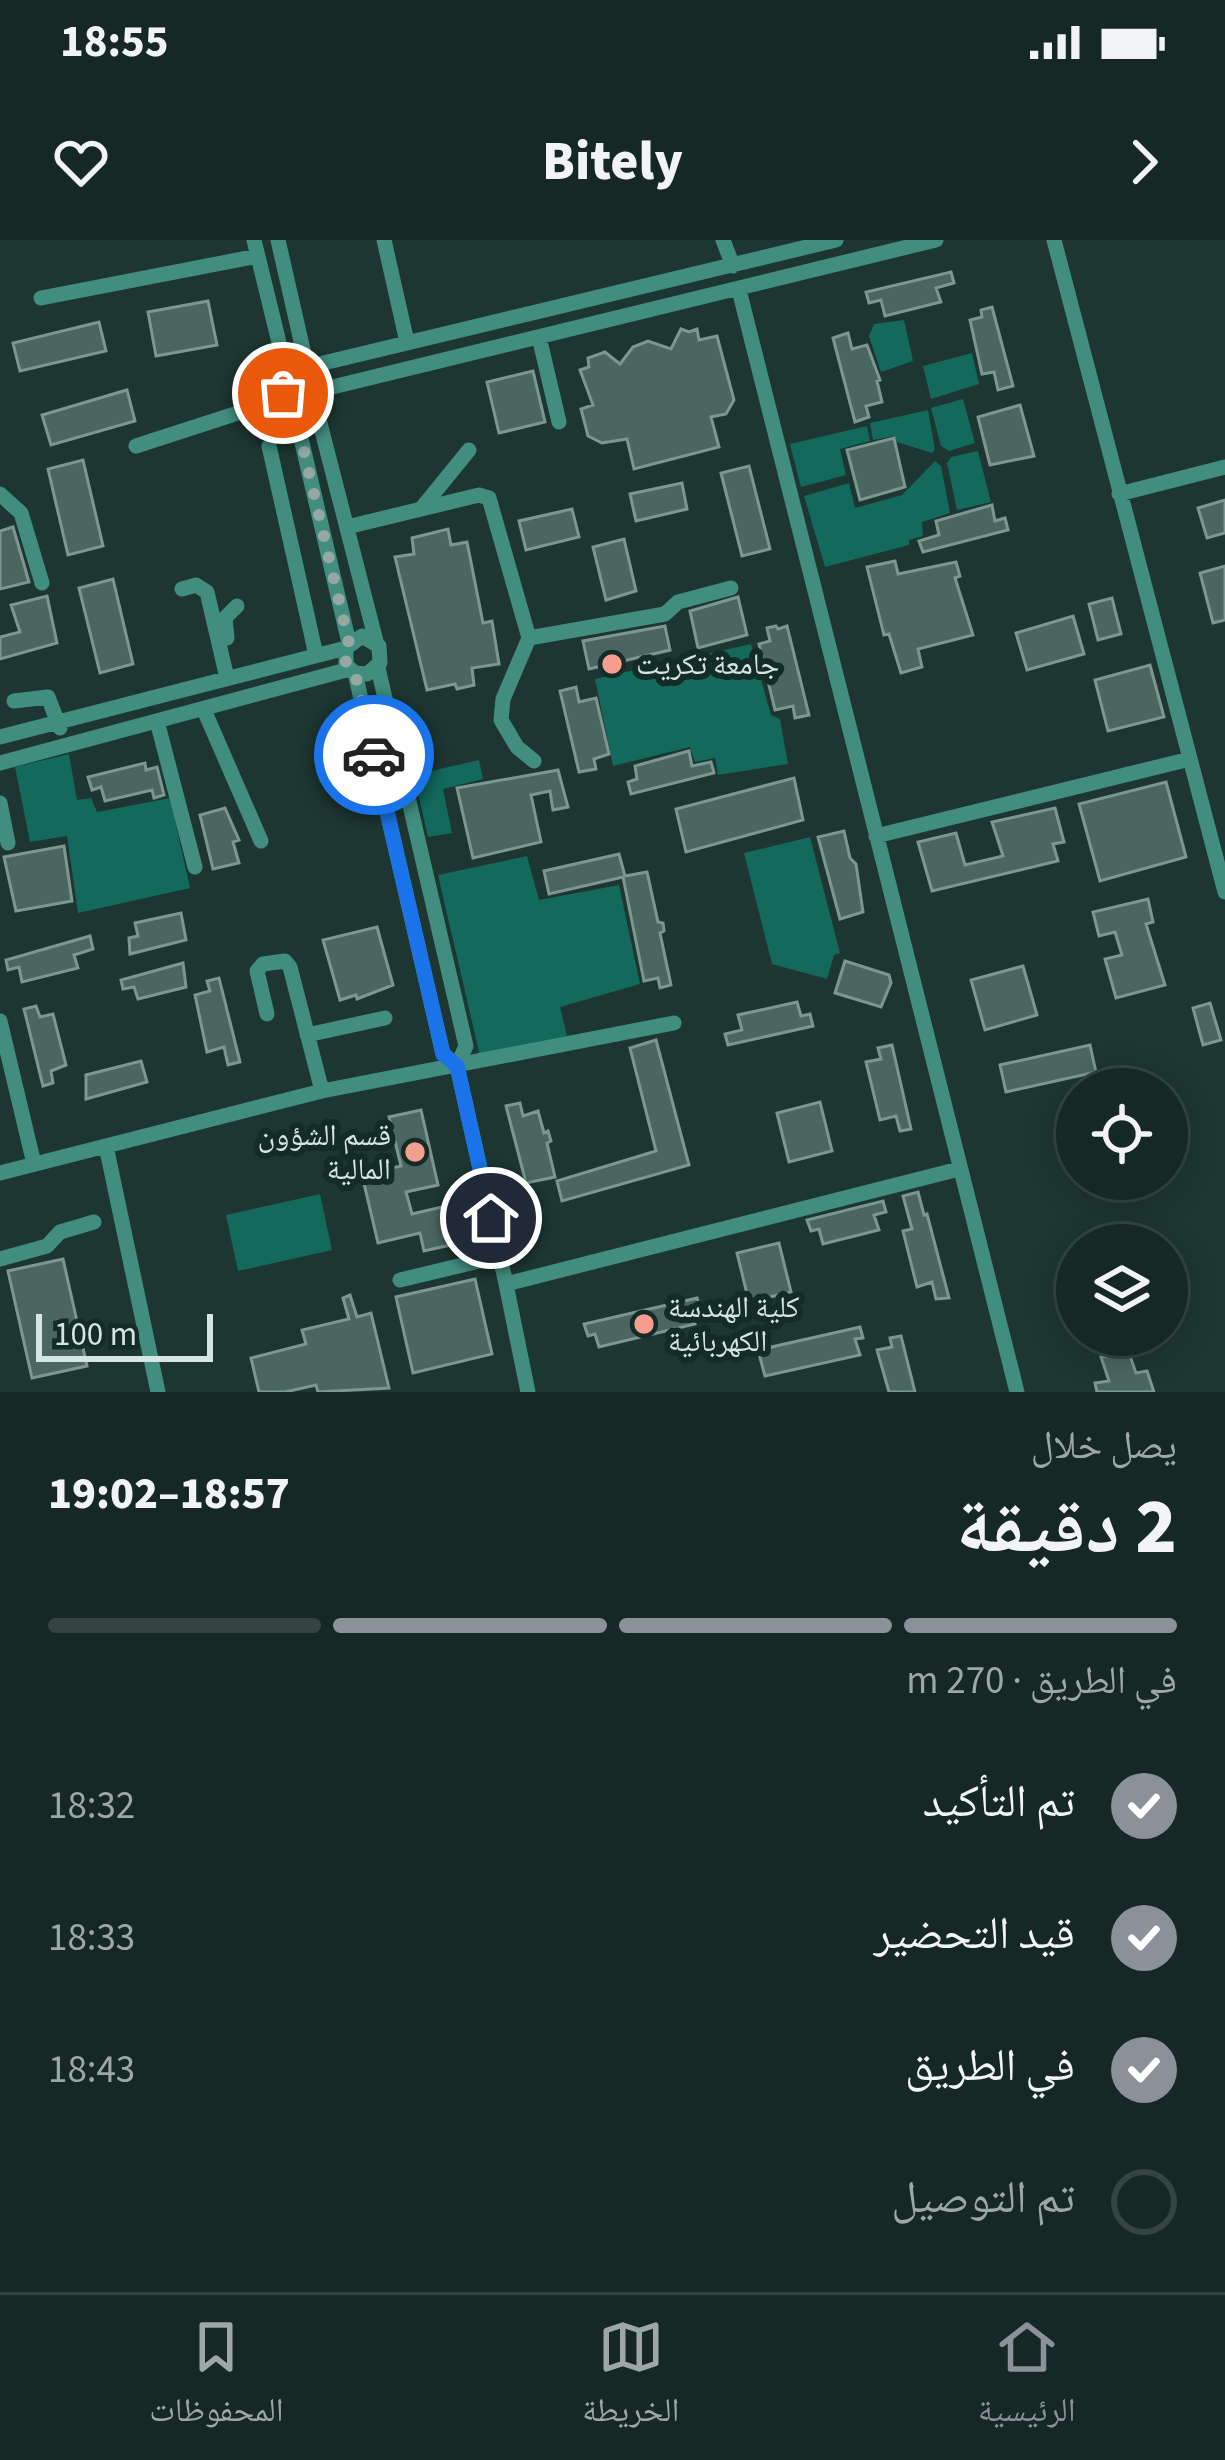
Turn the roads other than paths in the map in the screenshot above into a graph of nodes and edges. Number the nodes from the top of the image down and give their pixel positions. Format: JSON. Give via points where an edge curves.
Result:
{"nodes":[{"id":1,"x":278,"y":240,"type":"edge"},
{"id":2,"x":384,"y":240,"type":"edge"},
{"id":3,"x":723,"y":240,"type":"edge"},
{"id":4,"x":836,"y":240,"type":"edge"},
{"id":5,"x":936,"y":240,"type":"edge"},
{"id":6,"x":1054,"y":240,"type":"edge"},
{"id":7,"x":256,"y":248,"type":"edge"},
{"id":8,"x":734,"y":266,"type":"junction"},
{"id":9,"x":740,"y":290,"type":"junction"},
{"id":10,"x":41,"y":298,"type":"dead end"},
{"id":11,"x":539,"y":337,"type":"junction"},
{"id":12,"x":407,"y":341,"type":"junction"},
{"id":13,"x":308,"y":364,"type":"junction"},
{"id":14,"x":284,"y":367,"type":"junction"},
{"id":15,"x":314,"y":393,"type":"junction"},
{"id":16,"x":289,"y":399,"type":"junction"},
{"id":17,"x":560,"y":422,"type":"dead end"},
{"id":18,"x":136,"y":446,"type":"dead end"},
{"id":19,"x":269,"y":446,"type":"dead end"},
{"id":20,"x":470,"y":451,"type":"dead end"},
{"id":21,"x":1225,"y":467,"type":"edge"},
{"id":22,"x":0,"y":494,"type":"edge"},
{"id":23,"x":1119,"y":494,"type":"junction"},
{"id":24,"x":421,"y":509,"type":"junction"},
{"id":25,"x":347,"y":527,"type":"junction"},
{"id":26,"x":42,"y":584,"type":"dead end"},
{"id":27,"x":731,"y":588,"type":"dead end"},
{"id":28,"x":182,"y":589,"type":"dead end"},
{"id":29,"x":236,"y":606,"type":"dead end"},
{"id":30,"x":529,"y":638,"type":"junction"},
{"id":31,"x":376,"y":641,"type":"junction"},
{"id":32,"x":347,"y":645,"type":"junction"},
{"id":33,"x":316,"y":655,"type":"junction"},
{"id":34,"x":377,"y":668,"type":"junction"},
{"id":35,"x":352,"y":671,"type":"junction"},
{"id":36,"x":232,"y":677,"type":"junction"},
{"id":37,"x":14,"y":701,"type":"dead end"},
{"id":38,"x":204,"y":710,"type":"junction"},
{"id":39,"x":58,"y":722,"type":"junction"},
{"id":40,"x":157,"y":722,"type":"junction"},
{"id":41,"x":0,"y":737,"type":"edge"},
{"id":42,"x":65,"y":745,"type":"junction"},
{"id":43,"x":1190,"y":759,"type":"junction"},
{"id":44,"x":534,"y":761,"type":"dead end"},
{"id":45,"x":0,"y":763,"type":"edge"},
{"id":46,"x":0,"y":803,"type":"edge"},
{"id":47,"x":876,"y":836,"type":"junction"},
{"id":48,"x":260,"y":841,"type":"dead end"},
{"id":49,"x":8,"y":843,"type":"dead end"},
{"id":50,"x":195,"y":867,"type":"dead end"},
{"id":51,"x":1225,"y":892,"type":"edge"},
{"id":52,"x":267,"y":1014,"type":"dead end"},
{"id":53,"x":386,"y":1018,"type":"dead end"},
{"id":54,"x":0,"y":1021,"type":"edge"},
{"id":55,"x":674,"y":1023,"type":"dead end"},
{"id":56,"x":308,"y":1035,"type":"junction"},
{"id":57,"x":457,"y":1066,"type":"junction"},
{"id":58,"x":322,"y":1091,"type":"junction"},
{"id":59,"x":106,"y":1146,"type":"junction"},
{"id":60,"x":34,"y":1164,"type":"junction"},
{"id":61,"x":959,"y":1169,"type":"junction"},
{"id":62,"x":0,"y":1173,"type":"edge"},
{"id":63,"x":94,"y":1222,"type":"dead end"},
{"id":64,"x":500,"y":1256,"type":"junction"},
{"id":65,"x":0,"y":1259,"type":"edge"},
{"id":66,"x":400,"y":1280,"type":"dead end"},
{"id":67,"x":506,"y":1284,"type":"junction"},
{"id":68,"x":158,"y":1392,"type":"edge"},
{"id":69,"x":528,"y":1392,"type":"edge"},
{"id":70,"x":1017,"y":1392,"type":"edge"}],
"edges":[{"from":1,"to":13,"type":"street"},
{"from":2,"to":12,"type":"street"},
{"from":3,"to":8,"type":"street"},
{"from":4,"to":8,"type":"street"},
{"from":5,"to":9,"type":"street"},
{"from":6,"to":23,"type":"street"},
{"from":7,"to":10,"type":"street"},
{"from":7,"to":14,"type":"street"},
{"from":8,"to":12,"type":"street"},
{"from":9,"to":11,"type":"street"},
{"from":9,"to":47,"type":"street"},
{"from":11,"to":15,"type":"street"},
{"from":11,"to":17,"type":"street"},
{"from":12,"to":13,"type":"street"},
{"from":13,"to":14,"type":"street"},
{"from":13,"to":15,"type":"street","via":[[319,380]]},
{"from":14,"to":16,"type":"street","via":[[279,383]]},
{"from":15,"to":16,"type":"street"},
{"from":15,"to":25,"type":"street"},
{"from":16,"to":18,"type":"street"},
{"from":16,"to":32,"type":"street"},
{"from":19,"to":33,"type":"street"},
{"from":20,"to":24,"type":"street"},
{"from":21,"to":23,"type":"street"},
{"from":22,"to":26,"type":"street","via":[[21,513]]},
{"from":23,"to":43,"type":"street"},
{"from":24,"to":25,"type":"street"},
{"from":24,"to":30,"type":"street","via":[[489,498]]},
{"from":25,"to":31,"type":"street"},
{"from":27,"to":30,"type":"street","via":[[678,602],[665,614]]},
{"from":28,"to":36,"type":"street","via":[[199,586],[208,594]]},
{"from":29,"to":36,"type":"street","via":[[225,622]]},
{"from":30,"to":44,"type":"street","via":[[501,720]]},
{"from":31,"to":32,"type":"street","via":[[362,636]]},
{"from":31,"to":34,"type":"street"},
{"from":32,"to":33,"type":"street"},
{"from":32,"to":35,"type":"street"},
{"from":33,"to":36,"type":"street"},
{"from":34,"to":35,"type":"street"},
{"from":34,"to":57,"type":"street","via":[[466,1046]]},
{"from":35,"to":38,"type":"street"},
{"from":35,"to":57,"type":"street","via":[[443,1054]]},
{"from":36,"to":39,"type":"street"},
{"from":37,"to":39,"type":"street","via":[[46,696]]},
{"from":38,"to":40,"type":"street"},
{"from":38,"to":48,"type":"street"},
{"from":39,"to":41,"type":"street"},
{"from":39,"to":42,"type":"street"},
{"from":40,"to":42,"type":"street"},
{"from":40,"to":50,"type":"street"},
{"from":42,"to":45,"type":"street"},
{"from":43,"to":47,"type":"street"},
{"from":43,"to":51,"type":"street"},
{"from":46,"to":49,"type":"street"},
{"from":47,"to":61,"type":"street"},
{"from":52,"to":56,"type":"street","via":[[257,971],[283,960]]},
{"from":53,"to":56,"type":"street"},
{"from":54,"to":60,"type":"street"},
{"from":55,"to":57,"type":"street"},
{"from":56,"to":58,"type":"street"},
{"from":57,"to":58,"type":"street"},
{"from":57,"to":64,"type":"street"},
{"from":58,"to":59,"type":"street"},
{"from":59,"to":60,"type":"street"},
{"from":59,"to":68,"type":"street"},
{"from":60,"to":62,"type":"street"},
{"from":61,"to":67,"type":"street"},
{"from":61,"to":70,"type":"street"},
{"from":63,"to":65,"type":"street"},
{"from":64,"to":66,"type":"street"},
{"from":64,"to":67,"type":"street"},
{"from":67,"to":69,"type":"street"}]}
